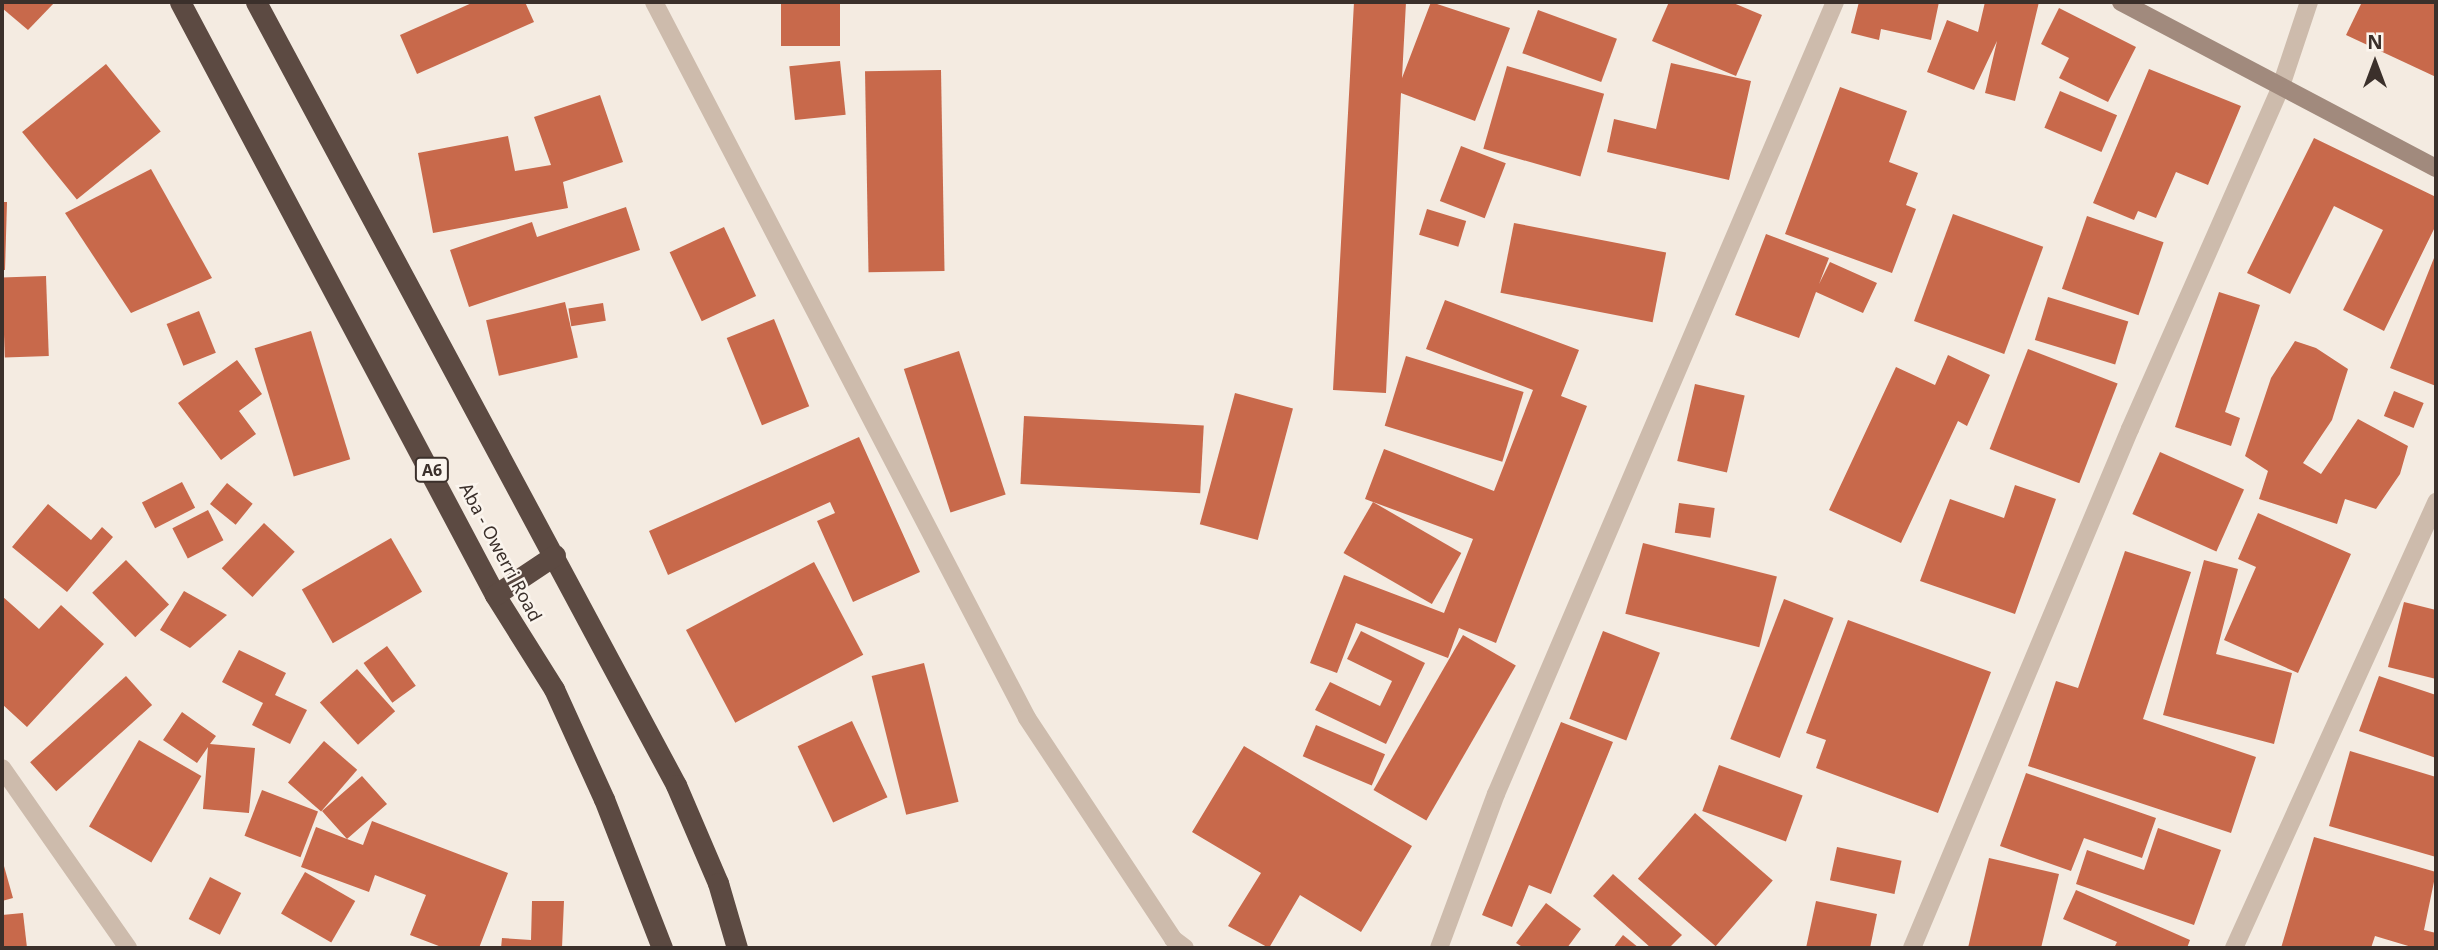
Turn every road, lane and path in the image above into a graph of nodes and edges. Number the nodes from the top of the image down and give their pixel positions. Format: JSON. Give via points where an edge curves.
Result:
{"nodes":[{"id":1,"x":180,"y":2,"type":"edge"},
{"id":2,"x":257,"y":2,"type":"edge"},
{"id":3,"x":654,"y":2,"type":"edge"},
{"id":4,"x":1835,"y":2,"type":"edge"},
{"id":5,"x":2121,"y":2,"type":"edge"},
{"id":6,"x":2309,"y":2,"type":"edge"},
{"id":7,"x":2281,"y":86,"type":"junction"},
{"id":8,"x":2436,"y":168,"type":"edge"},
{"id":9,"x":2436,"y":502,"type":"edge"},
{"id":10,"x":555,"y":555,"type":"junction"},
{"id":11,"x":495,"y":595,"type":"junction"},
{"id":12,"x":2,"y":768,"type":"edge"},
{"id":13,"x":128,"y":948,"type":"edge"},
{"id":14,"x":663,"y":948,"type":"edge"},
{"id":15,"x":737,"y":948,"type":"edge"},
{"id":16,"x":1185,"y":948,"type":"edge"},
{"id":17,"x":1439,"y":948,"type":"edge"},
{"id":18,"x":1912,"y":948,"type":"edge"},
{"id":19,"x":2234,"y":948,"type":"edge"}],
"edges":[{"from":1,"to":11,"type":"highway","name":"Aba - Owerri Road","number":"A6","via":[[396,401]]},
{"from":2,"to":10,"type":"highway"},
{"from":3,"to":16,"type":"street","via":[[1027,718],[1173,939]]},
{"from":4,"to":17,"type":"street","via":[[1496,794]]},
{"from":5,"to":7,"type":"street"},
{"from":6,"to":7,"type":"street"},
{"from":7,"to":8,"type":"street"},
{"from":7,"to":18,"type":"street","via":[[2130,429]]},
{"from":9,"to":19,"type":"street"},
{"from":10,"to":11,"type":"highway"},
{"from":10,"to":15,"type":"highway","via":[[676,785],[718,883]]},
{"from":11,"to":14,"type":"highway","name":"Aba - Owerri Road","number":"A6","via":[[554,689]]},
{"from":12,"to":13,"type":"street"}]}
